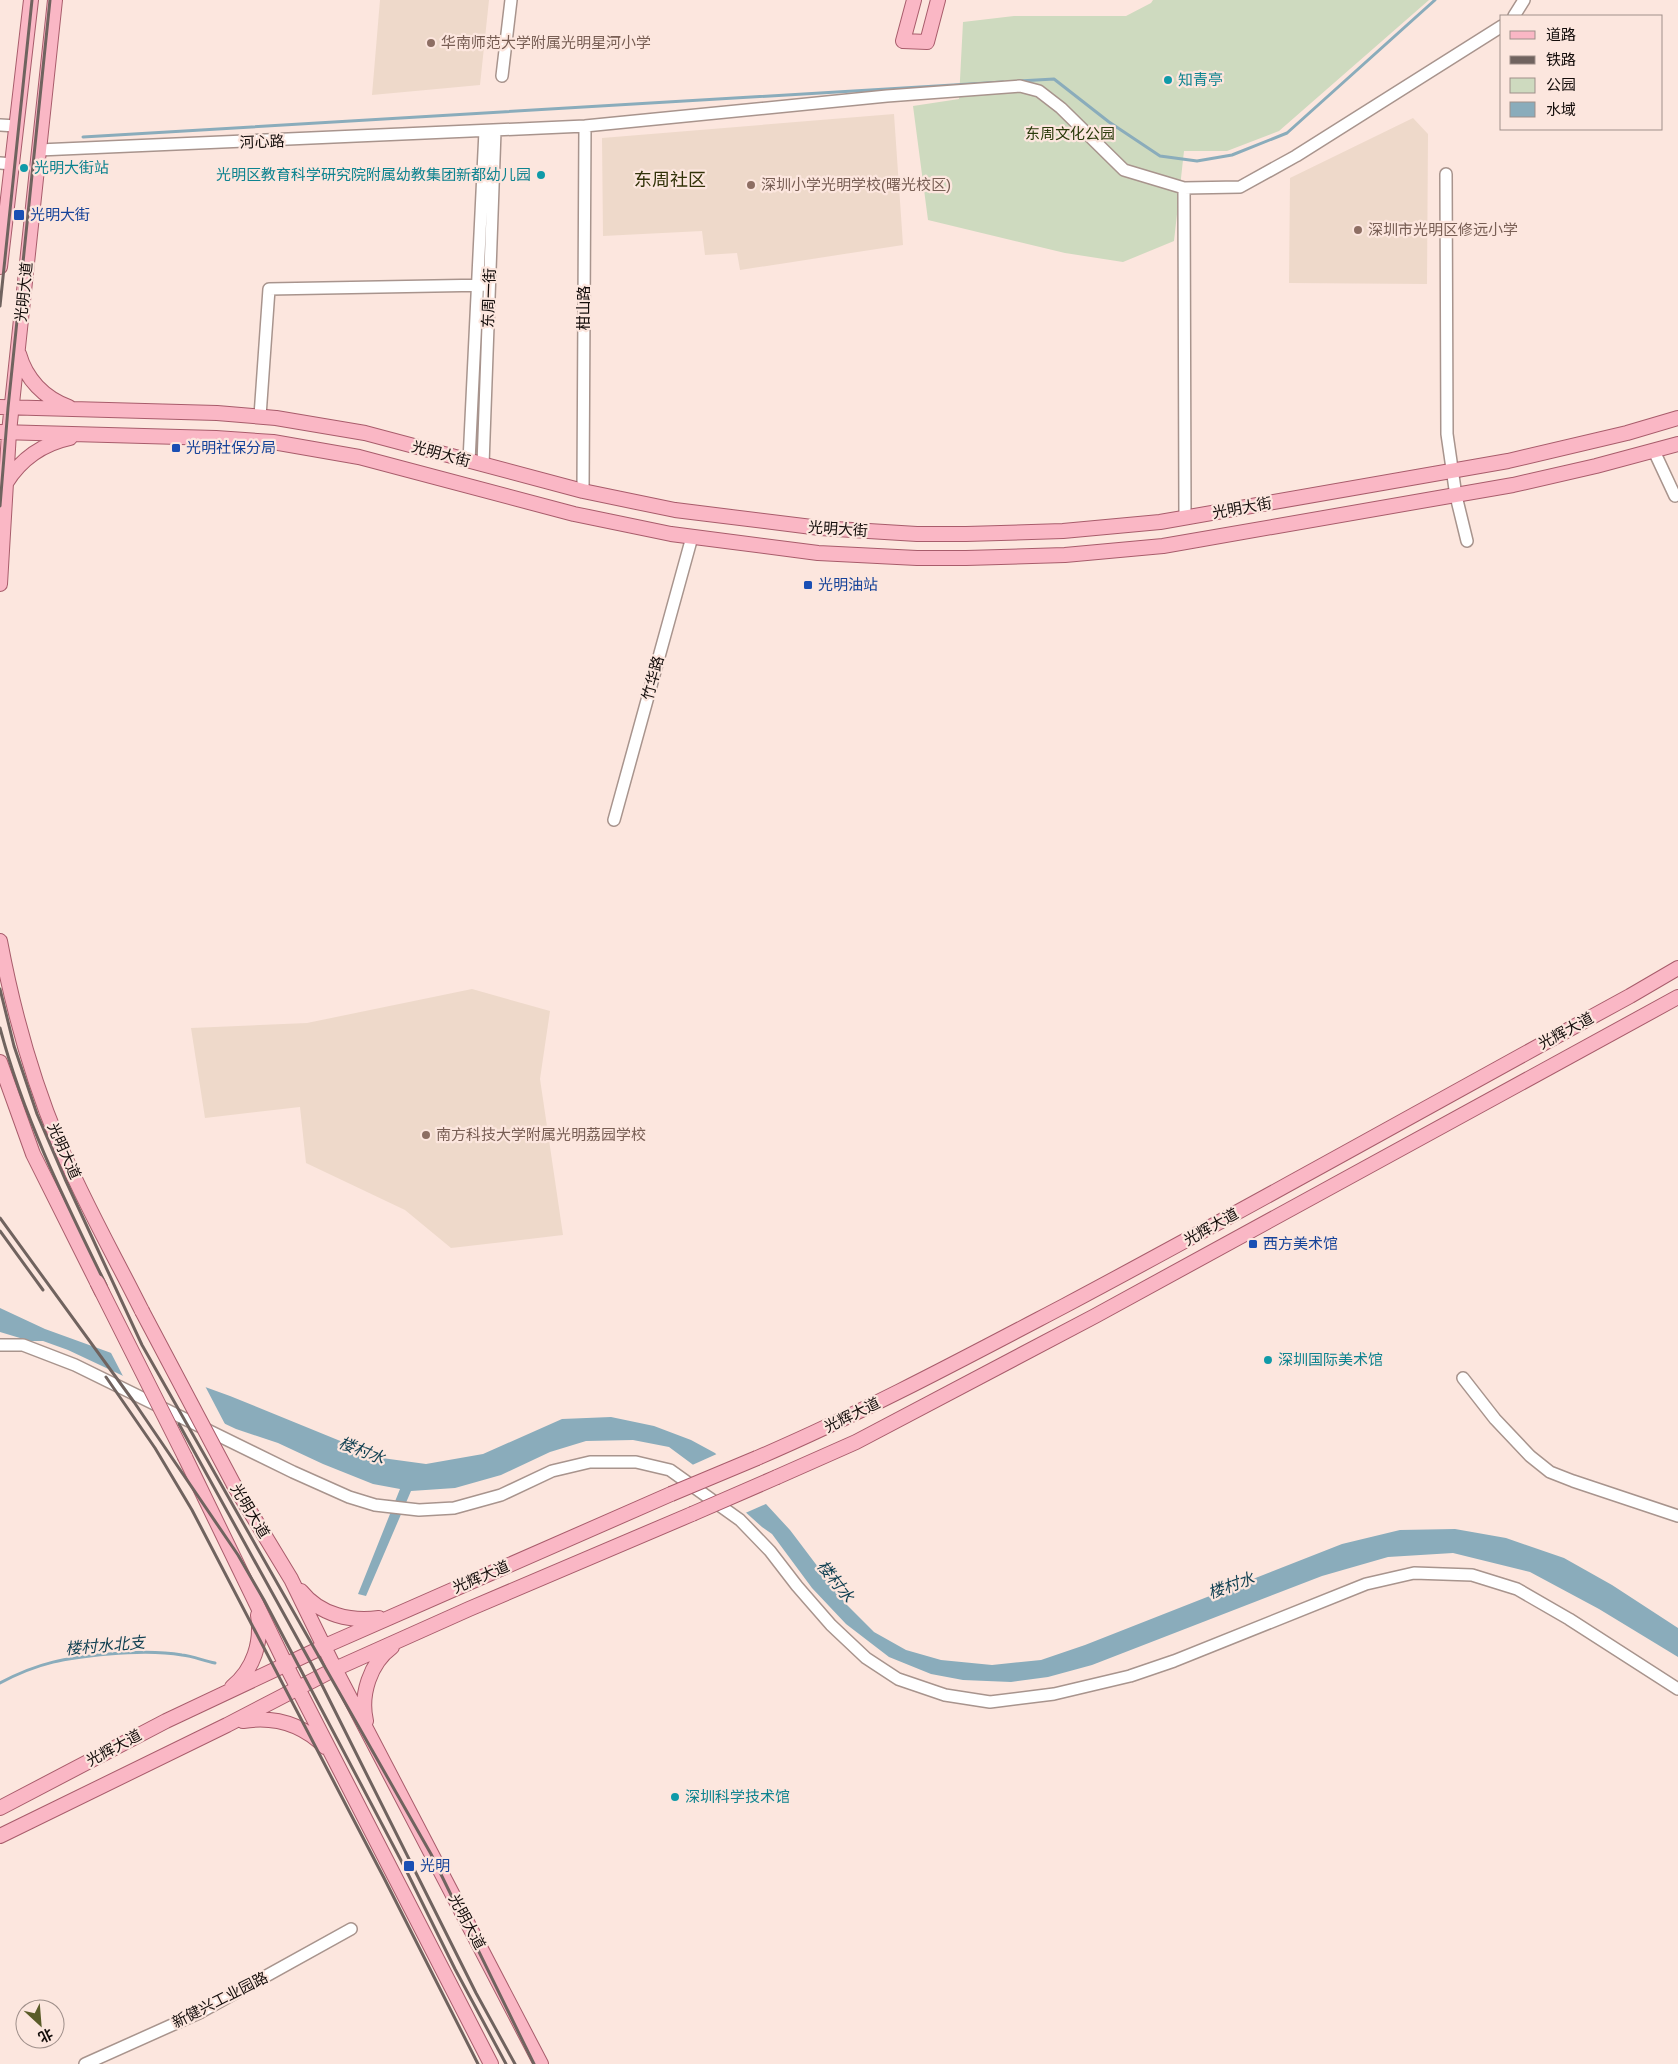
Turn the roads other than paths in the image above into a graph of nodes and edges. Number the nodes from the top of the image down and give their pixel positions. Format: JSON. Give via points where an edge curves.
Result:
{"nodes":[{"id":1,"x":31,"y":0,"type":"edge"},
{"id":2,"x":55,"y":0,"type":"edge"},
{"id":3,"x":512,"y":0,"type":"edge"},
{"id":4,"x":914,"y":0,"type":"edge"},
{"id":5,"x":938,"y":0,"type":"edge"},
{"id":6,"x":1524,"y":0,"type":"edge"},
{"id":7,"x":1515,"y":15,"type":"edge"},
{"id":8,"x":1500,"y":27,"type":"edge"},
{"id":9,"x":502,"y":76,"type":"dead end"},
{"id":10,"x":0,"y":126,"type":"edge"},
{"id":11,"x":16,"y":126,"type":"junction"},
{"id":12,"x":585,"y":126,"type":"junction"},
{"id":13,"x":490,"y":131,"type":"junction"},
{"id":14,"x":39,"y":150,"type":"junction"},
{"id":15,"x":6,"y":163,"type":"edge"},
{"id":16,"x":1446,"y":174,"type":"dead end"},
{"id":17,"x":1184,"y":188,"type":"junction"},
{"id":18,"x":0,"y":268,"type":"edge"},
{"id":19,"x":483,"y":285,"type":"junction"},
{"id":20,"x":18,"y":348,"type":"junction"},
{"id":21,"x":6,"y":407,"type":"edge"},
{"id":22,"x":79,"y":410,"type":"junction"},
{"id":23,"x":260,"y":416,"type":"junction"},
{"id":24,"x":1678,"y":418,"type":"edge"},
{"id":25,"x":5,"y":432,"type":"edge"},
{"id":26,"x":85,"y":434,"type":"junction"},
{"id":27,"x":1678,"y":444,"type":"edge"},
{"id":28,"x":1654,"y":451,"type":"junction"},
{"id":29,"x":469,"y":461,"type":"junction"},
{"id":30,"x":483,"y":465,"type":"junction"},
{"id":31,"x":1452,"y":471,"type":"junction"},
{"id":32,"x":6,"y":484,"type":"junction"},
{"id":33,"x":583,"y":491,"type":"junction"},
{"id":34,"x":1456,"y":496,"type":"junction"},
{"id":35,"x":1675,"y":496,"type":"dead end"},
{"id":36,"x":1185,"y":518,"type":"junction"},
{"id":37,"x":692,"y":537,"type":"junction"},
{"id":38,"x":1467,"y":541,"type":"dead end"},
{"id":39,"x":0,"y":584,"type":"edge"},
{"id":40,"x":614,"y":820,"type":"dead end"},
{"id":41,"x":0,"y":941,"type":"edge"},
{"id":42,"x":1678,"y":968,"type":"edge"},
{"id":43,"x":1678,"y":997,"type":"edge"},
{"id":44,"x":0,"y":1062,"type":"edge"},
{"id":45,"x":97,"y":1282,"type":"dead end"},
{"id":46,"x":0,"y":1345,"type":"edge"},
{"id":47,"x":132,"y":1350,"type":"dead end"},
{"id":48,"x":1463,"y":1378,"type":"dead end"},
{"id":49,"x":1678,"y":1516,"type":"edge"},
{"id":50,"x":291,"y":1579,"type":"junction"},
{"id":51,"x":252,"y":1595,"type":"junction"},
{"id":52,"x":405,"y":1610,"type":"junction"},
{"id":53,"x":402,"y":1640,"type":"junction"},
{"id":54,"x":325,"y":1646,"type":"junction"},
{"id":55,"x":286,"y":1665,"type":"junction"},
{"id":56,"x":335,"y":1669,"type":"junction"},
{"id":57,"x":298,"y":1687,"type":"junction"},
{"id":58,"x":1678,"y":1689,"type":"edge"},
{"id":59,"x":210,"y":1700,"type":"junction"},
{"id":60,"x":228,"y":1725,"type":"junction"},
{"id":61,"x":368,"y":1732,"type":"junction"},
{"id":62,"x":336,"y":1760,"type":"junction"},
{"id":63,"x":0,"y":1808,"type":"edge"},
{"id":64,"x":0,"y":1836,"type":"edge"},
{"id":65,"x":350,"y":1929,"type":"dead end"},
{"id":66,"x":85,"y":2064,"type":"edge"},
{"id":67,"x":491,"y":2064,"type":"edge"},
{"id":68,"x":541,"y":2064,"type":"edge"}],
"edges":[{"from":1,"to":11,"type":"main road","name":"光明大道"},
{"from":2,"to":14,"type":"main road","name":"光明大道"},
{"from":3,"to":9,"type":"street"},
{"from":4,"to":5,"type":"main road","via":[[903,41],[927,42]]},
{"from":6,"to":7,"type":"street"},
{"from":8,"to":17,"type":"street","name":"河心路","via":[[1296,156],[1240,187]]},
{"from":10,"to":11,"type":"street"},
{"from":11,"to":15,"type":"main road","name":"光明大道"},
{"from":12,"to":13,"type":"street","name":"河心路"},
{"from":12,"to":17,"type":"street","name":"河心路","via":[[1020,86],[1040,91],[1124,170]]},
{"from":12,"to":33,"type":"street","name":"柑山路"},
{"from":13,"to":14,"type":"street","name":"河心路"},
{"from":13,"to":19,"type":"street","name":"东周一街"},
{"from":14,"to":20,"type":"main road","name":"光明大道"},
{"from":15,"to":18,"type":"main road","name":"光明大道"},
{"from":16,"to":31,"type":"street","via":[[1447,434]]},
{"from":17,"to":36,"type":"street"},
{"from":19,"to":23,"type":"street","via":[[269,289]]},
{"from":19,"to":29,"type":"street","name":"东周一街"},
{"from":19,"to":30,"type":"street","name":"东周一街"},
{"from":20,"to":21,"type":"main road","name":"光明大道"},
{"from":20,"to":22,"type":"main road","via":[[27,374],[38,388],[61,404]]},
{"from":21,"to":22,"type":"main road","name":"光明大街"},
{"from":21,"to":25,"type":"main road","name":"光明大道"},
{"from":22,"to":23,"type":"main road","name":"光明大街"},
{"from":23,"to":29,"type":"main road","name":"光明大街","via":[[335,427]]},
{"from":24,"to":31,"type":"main road","name":"光明大街","via":[[1591,442]]},
{"from":25,"to":26,"type":"main road","name":"光明大街"},
{"from":25,"to":32,"type":"main road","name":"光明大道"},
{"from":26,"to":32,"type":"main road","via":[[42,447],[18,467]]},
{"from":26,"to":37,"type":"main road","name":"光明大街","via":[[245,439],[302,446],[359,457],[574,514]]},
{"from":27,"to":28,"type":"main road","name":"光明大街"},
{"from":28,"to":34,"type":"main road","name":"光明大街"},
{"from":28,"to":35,"type":"street"},
{"from":29,"to":30,"type":"main road","name":"光明大街"},
{"from":30,"to":33,"type":"main road","name":"光明大街"},
{"from":31,"to":34,"type":"street"},
{"from":31,"to":36,"type":"main road","name":"光明大街"},
{"from":32,"to":39,"type":"main road","name":"光明大道"},
{"from":33,"to":36,"type":"main road","name":"光明大街","via":[[772,524],[874,532],[1015,533],[1112,527]]},
{"from":34,"to":37,"type":"main road","name":"光明大街","via":[[1164,546],[1065,555],[873,556],[769,548]]},
{"from":34,"to":38,"type":"street"},
{"from":37,"to":40,"type":"street","name":"竹华路"},
{"from":41,"to":50,"type":"main road","name":"光明大道","bridge":true,"via":[[21,1035],[46,1110],[73,1175],[234,1485]]},
{"from":42,"to":52,"type":"main road","name":"光辉大道","bridge":true,"via":[[1141,1265],[897,1393],[816,1432]]},
{"from":43,"to":53,"type":"main road","name":"光辉大道","bridge":true,"via":[[1095,1316],[856,1442]]},
{"from":44,"to":47,"type":"main road","name":"光明大道","via":[[48,1187]]},
{"from":45,"to":51,"type":"main road","bridge":true},
{"from":46,"to":58,"type":"street","via":[[23,1345],[75,1365],[293,1472],[349,1498],[375,1505],[419,1510],[454,1508],[501,1495],[552,1471],[590,1462],[636,1462],[670,1470],[740,1520],[770,1551],[830,1625],[866,1658],[898,1679],[945,1695],[990,1702],[1054,1694],[1130,1676],[1366,1584],[1414,1573],[1472,1575],[1517,1589]]},
{"from":48,"to":49,"type":"street","via":[[1495,1419],[1550,1472]]},
{"from":50,"to":52,"type":"main road","via":[[322,1609],[342,1617],[385,1618]]},
{"from":50,"to":54,"type":"main road","name":"光明大道"},
{"from":51,"to":55,"type":"main road"},
{"from":51,"to":59,"type":"main road","via":[[260,1626],[254,1657],[237,1683]]},
{"from":52,"to":54,"type":"main road","name":"光辉大道"},
{"from":53,"to":56,"type":"main road","name":"光辉大道"},
{"from":53,"to":61,"type":"main road","via":[[377,1663],[369,1679],[364,1697]]},
{"from":54,"to":55,"type":"main road","name":"光辉大道"},
{"from":54,"to":56,"type":"main road","name":"光明大道"},
{"from":55,"to":57,"type":"main road"},
{"from":55,"to":59,"type":"main road","name":"光辉大道"},
{"from":56,"to":57,"type":"main road","name":"光辉大道"},
{"from":56,"to":61,"type":"main road","name":"光明大道"},
{"from":57,"to":60,"type":"main road","name":"光辉大道"},
{"from":57,"to":62,"type":"main road"},
{"from":59,"to":63,"type":"main road","name":"光辉大道"},
{"from":60,"to":62,"type":"main road","via":[[254,1719],[288,1723],[307,1731]]},
{"from":60,"to":64,"type":"main road","name":"光辉大道"},
{"from":61,"to":68,"type":"main road","name":"光明大道"},
{"from":62,"to":67,"type":"main road"},
{"from":65,"to":66,"type":"street","name":"新健兴工业园路","via":[[201,2012]]}]}
